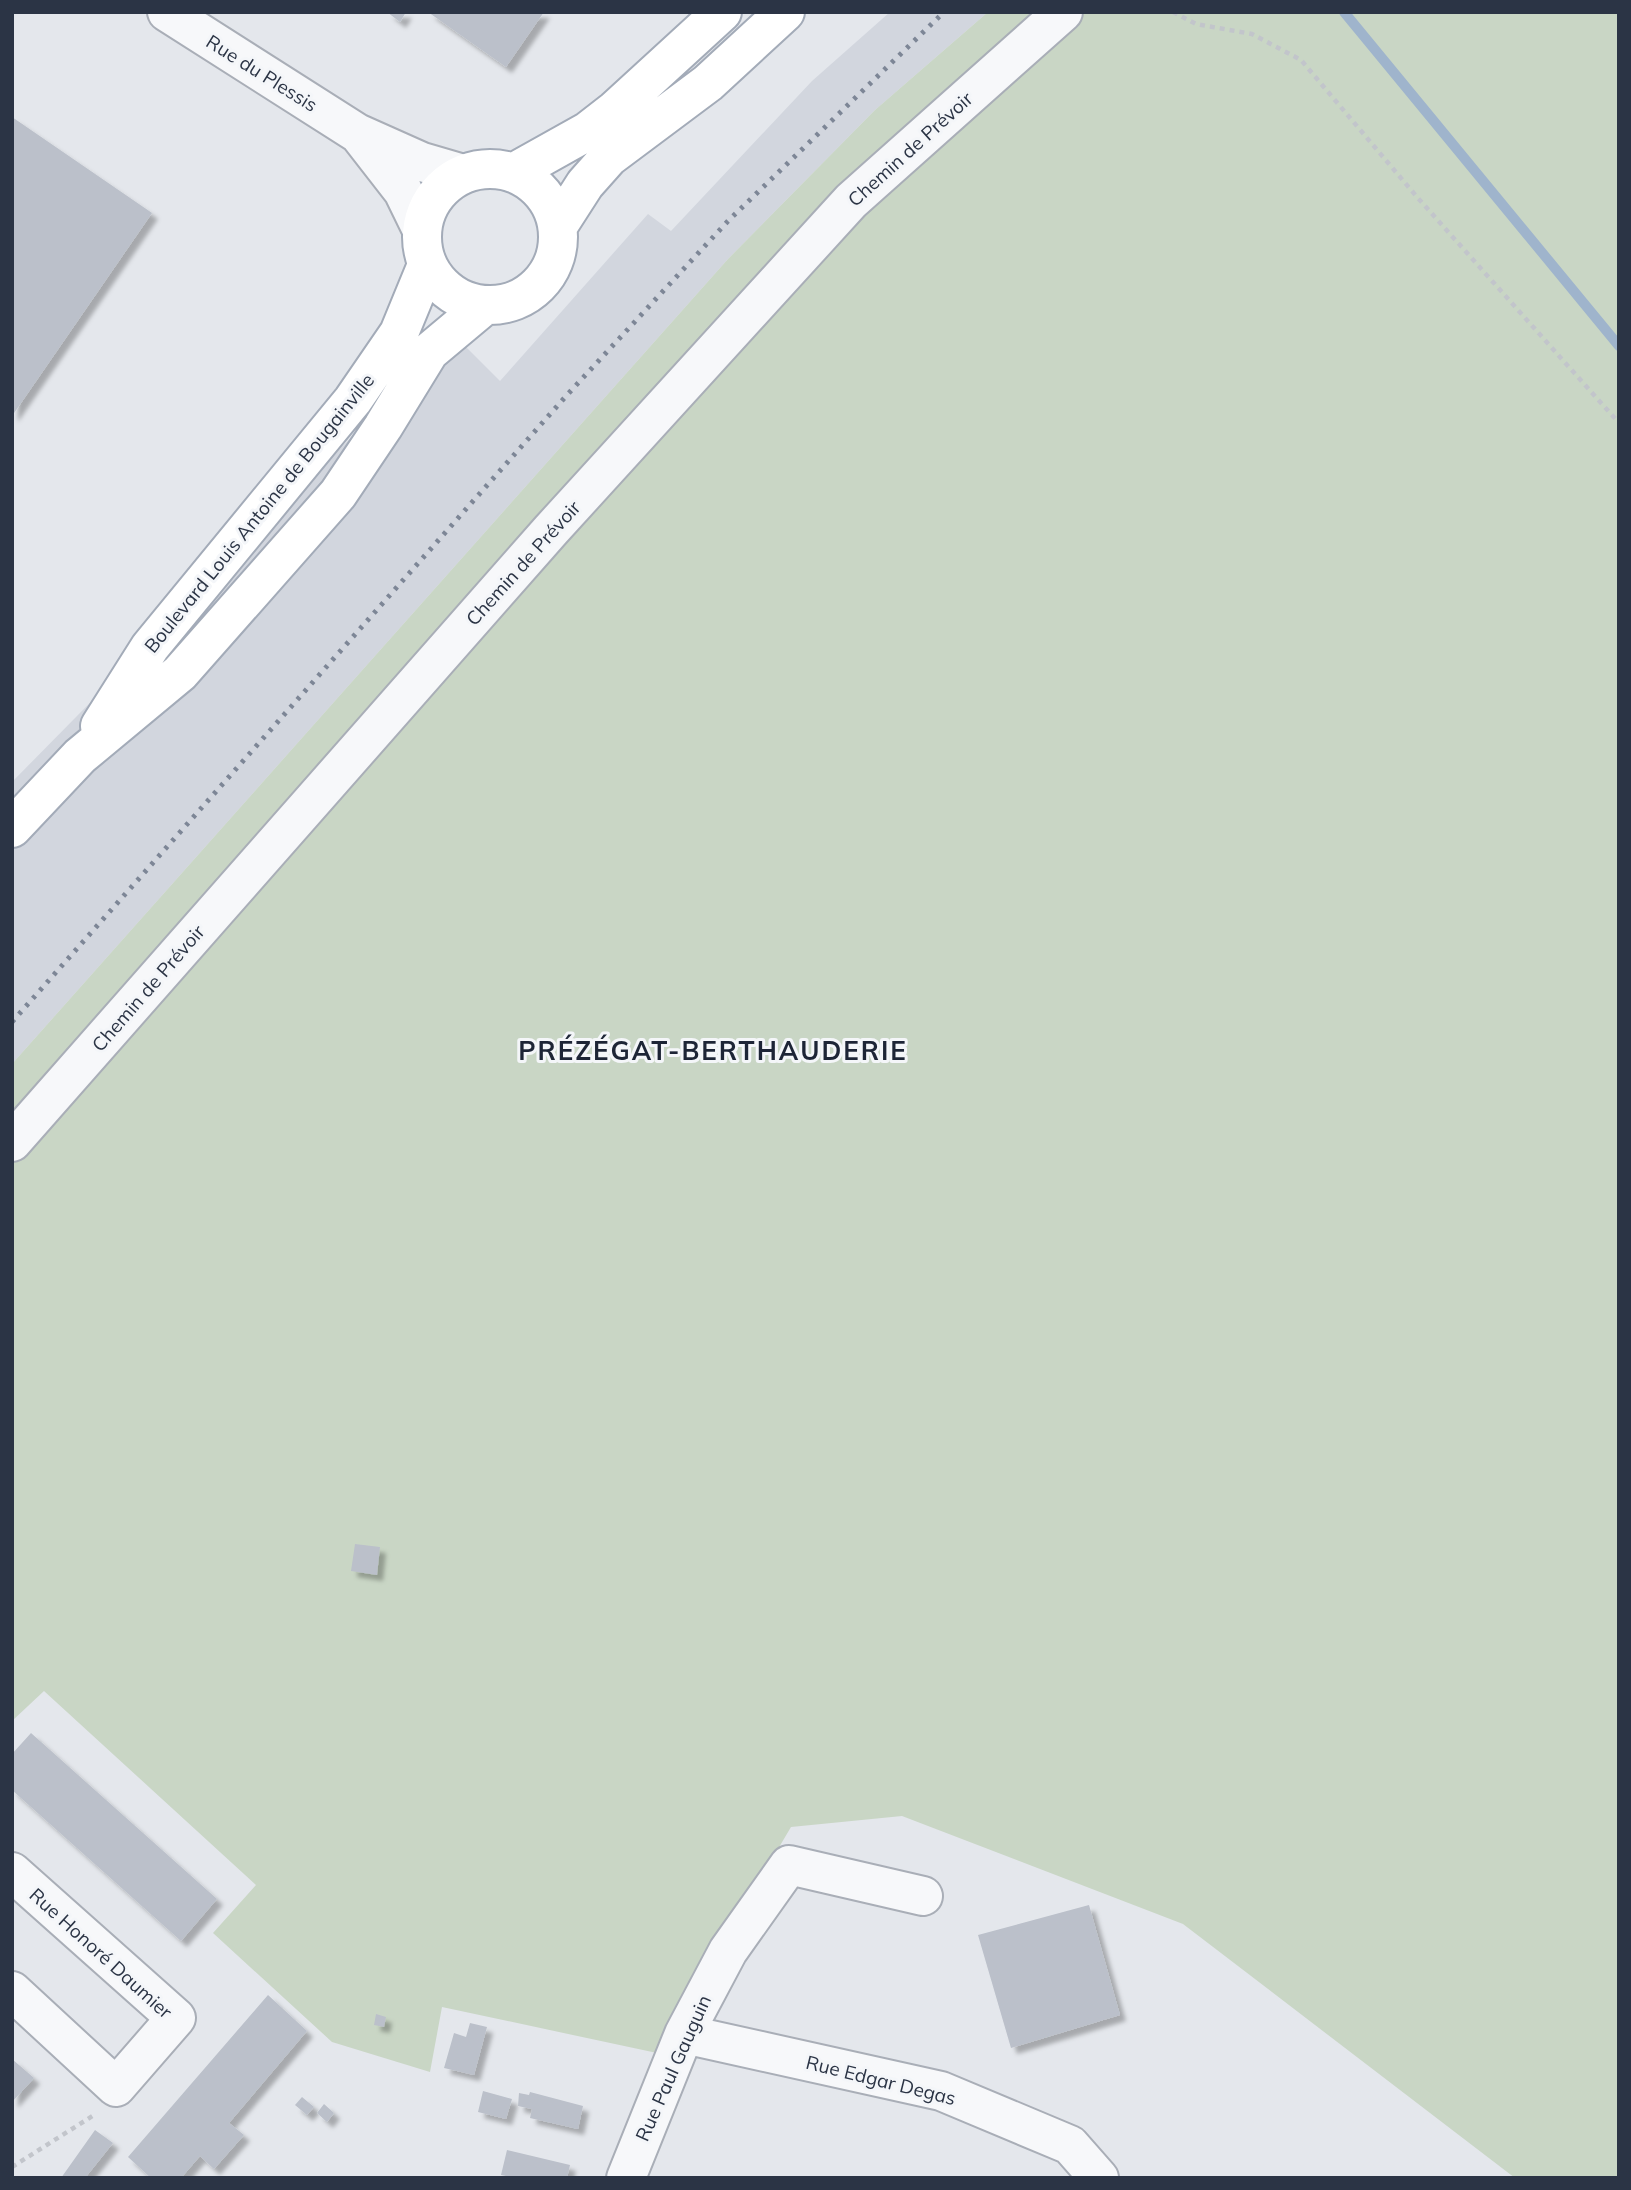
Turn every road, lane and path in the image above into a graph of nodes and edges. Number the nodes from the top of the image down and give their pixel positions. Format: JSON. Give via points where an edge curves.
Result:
{"nodes":[{"id":1,"x":167,"y":12,"type":"edge"},
{"id":2,"x":722,"y":12,"type":"edge"},
{"id":3,"x":785,"y":12,"type":"edge"},
{"id":4,"x":1063,"y":12,"type":"edge"},
{"id":5,"x":1173,"y":12,"type":"edge"},
{"id":6,"x":357,"y":133,"type":"junction"},
{"id":7,"x":513,"y":173,"type":"junction"},
{"id":8,"x":463,"y":174,"type":"junction"},
{"id":9,"x":558,"y":226,"type":"junction"},
{"id":10,"x":425,"y":248,"type":"junction"},
{"id":11,"x":484,"y":306,"type":"junction"},
{"id":12,"x":1619,"y":423,"type":"edge"},
{"id":13,"x":80,"y":756,"type":"junction"},
{"id":14,"x":12,"y":828,"type":"edge"},
{"id":15,"x":12,"y":1142,"type":"edge"},
{"id":16,"x":12,"y":1872,"type":"edge"},
{"id":17,"x":923,"y":1896,"type":"dead end"},
{"id":18,"x":12,"y":1991,"type":"edge"},
{"id":19,"x":684,"y":2034,"type":"junction"},
{"id":20,"x":116,"y":2087,"type":"junction"},
{"id":21,"x":12,"y":2167,"type":"edge"},
{"id":22,"x":626,"y":2178,"type":"edge"},
{"id":23,"x":1099,"y":2178,"type":"edge"}],
"edges":[{"from":1,"to":6,"type":"street","name":"Rue du Plessis"},
{"from":2,"to":7,"type":"main road","via":[[606,117]]},
{"from":3,"to":9,"type":"main road","via":[[708,83],[609,158],[585,184]]},
{"from":4,"to":15,"type":"street","name":"Chemin de Prévoir","via":[[842,211],[542,541]]},
{"from":5,"to":12,"type":"path","via":[[1196,24],[1252,34],[1301,60]]},
{"from":6,"to":8,"type":"street","name":"Rue du Plessis","via":[[422,162]]},
{"from":6,"to":10,"type":"street","name":"Rue du Plessis","via":[[403,191]]},
{"from":7,"to":8,"type":"main road","via":[[480,169]]},
{"from":7,"to":9,"type":"main road","via":[[543,193]]},
{"from":8,"to":10,"type":"main road","via":[[443,187],[429,207]]},
{"from":9,"to":11,"type":"main road","via":[[557,251],[548,274],[531,292],[509,303]]},
{"from":10,"to":11,"type":"main road","via":[[450,292]]},
{"from":10,"to":13,"type":"main road","name":"Boulevard Louis Antoine de Bougainville","via":[[399,333],[353,400],[150,647]]},
{"from":11,"to":13,"type":"main road","name":"Boulevard Louis Antoine de Bougainville","via":[[429,352],[338,494],[180,673]]},
{"from":13,"to":14,"type":"main road","name":"Boulevard Louis Antoine de Bougainville"},
{"from":16,"to":20,"type":"street","name":"Rue Honoré Daumier","via":[[176,2018]]},
{"from":17,"to":19,"type":"street","name":"Rue Paul Gauguin","via":[[789,1865],[728,1951]]},
{"from":18,"to":20,"type":"street"},
{"from":19,"to":22,"type":"street","name":"Rue Paul Gauguin"},
{"from":19,"to":23,"type":"street","name":"Rue Edgar Degas","via":[[941,2091],[1070,2145]]},
{"from":20,"to":21,"type":"path","via":[[90,2120]]}]}
